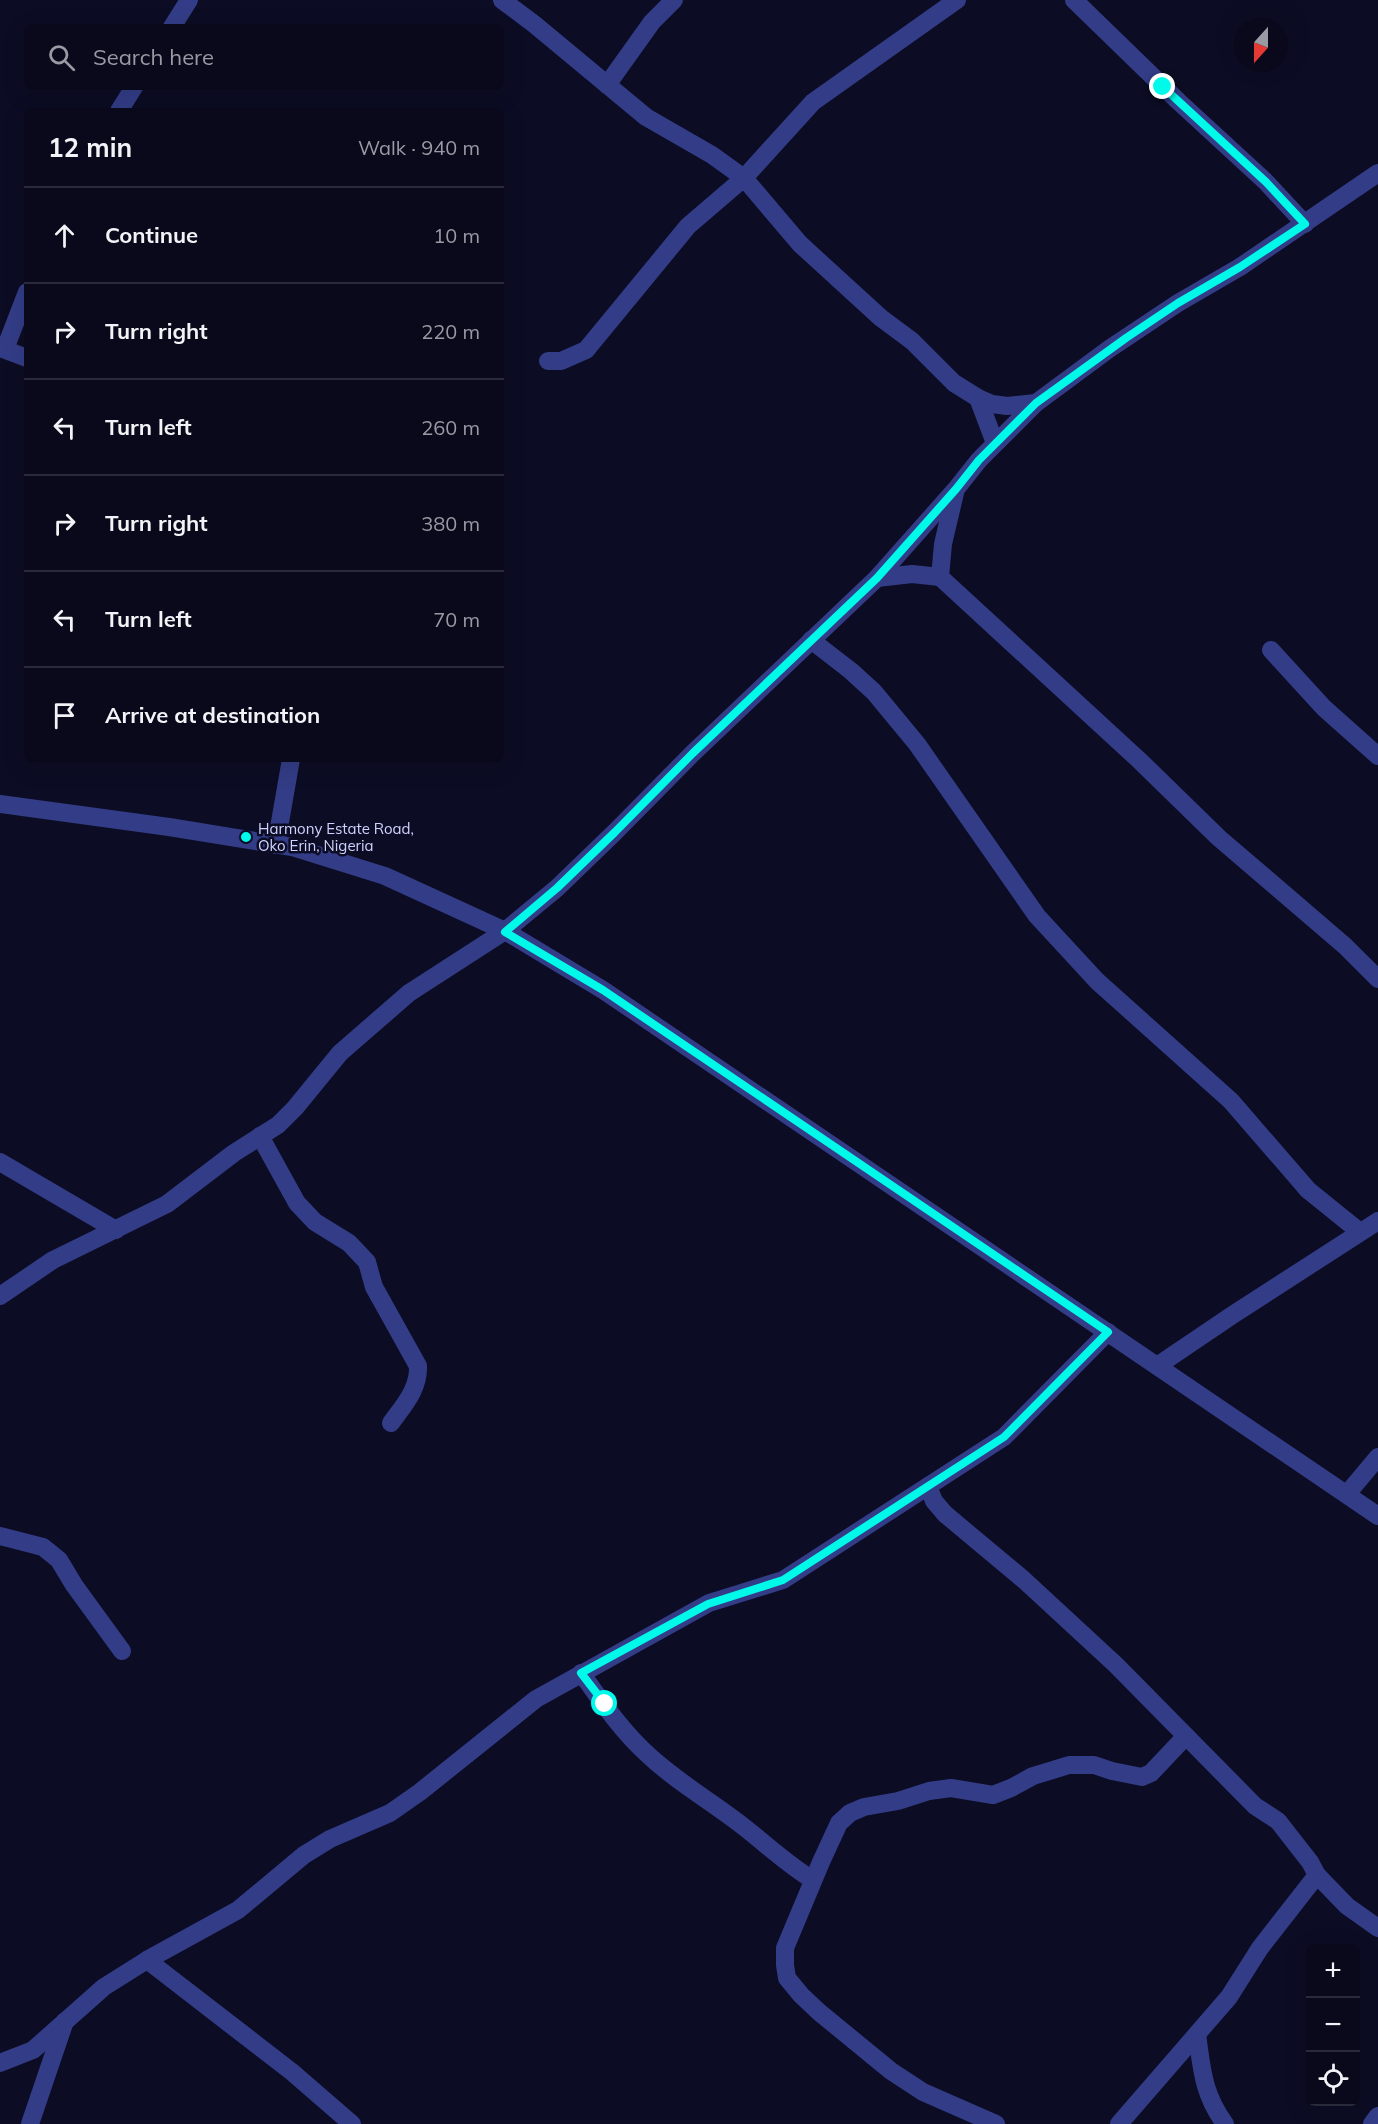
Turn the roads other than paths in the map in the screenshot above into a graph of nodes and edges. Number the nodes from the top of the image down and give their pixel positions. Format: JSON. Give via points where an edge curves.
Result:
{"nodes":[{"id":1,"x":189,"y":0,"type":"edge"},
{"id":2,"x":502,"y":0,"type":"edge"},
{"id":3,"x":674,"y":0,"type":"edge"},
{"id":4,"x":957,"y":0,"type":"edge"},
{"id":5,"x":1074,"y":0,"type":"edge"},
{"id":6,"x":174,"y":24,"type":"edge"},
{"id":7,"x":607,"y":85,"type":"junction"},
{"id":8,"x":132,"y":90,"type":"edge"},
{"id":9,"x":121,"y":108,"type":"edge"},
{"id":10,"x":1378,"y":173,"type":"edge"},
{"id":11,"x":744,"y":178,"type":"junction"},
{"id":12,"x":1305,"y":224,"type":"junction"},
{"id":13,"x":24,"y":299,"type":"edge"},
{"id":14,"x":2,"y":349,"type":"edge"},
{"id":15,"x":24,"y":357,"type":"edge"},
{"id":16,"x":548,"y":361,"type":"dead end"},
{"id":17,"x":978,"y":398,"type":"junction"},
{"id":18,"x":1036,"y":403,"type":"junction"},
{"id":19,"x":995,"y":443,"type":"junction"},
{"id":20,"x":956,"y":489,"type":"junction"},
{"id":21,"x":940,"y":577,"type":"junction"},
{"id":22,"x":877,"y":578,"type":"junction"},
{"id":23,"x":811,"y":640,"type":"junction"},
{"id":24,"x":1271,"y":650,"type":"dead end"},
{"id":25,"x":1378,"y":756,"type":"edge"},
{"id":26,"x":290,"y":762,"type":"edge"},
{"id":27,"x":0,"y":804,"type":"edge"},
{"id":28,"x":276,"y":845,"type":"junction"},
{"id":29,"x":505,"y":932,"type":"junction"},
{"id":30,"x":1378,"y":979,"type":"edge"},
{"id":31,"x":260,"y":1136,"type":"junction"},
{"id":32,"x":0,"y":1162,"type":"edge"},
{"id":33,"x":1378,"y":1221,"type":"edge"},
{"id":34,"x":116,"y":1230,"type":"junction"},
{"id":35,"x":1360,"y":1233,"type":"junction"},
{"id":36,"x":0,"y":1296,"type":"edge"},
{"id":37,"x":1108,"y":1332,"type":"junction"},
{"id":38,"x":1158,"y":1366,"type":"junction"},
{"id":39,"x":391,"y":1423,"type":"dead end"},
{"id":40,"x":1378,"y":1457,"type":"edge"},
{"id":41,"x":928,"y":1486,"type":"junction"},
{"id":42,"x":1347,"y":1494,"type":"junction"},
{"id":43,"x":1378,"y":1516,"type":"edge"},
{"id":44,"x":0,"y":1536,"type":"edge"},
{"id":45,"x":122,"y":1651,"type":"dead end"},
{"id":46,"x":581,"y":1673,"type":"junction"},
{"id":47,"x":1186,"y":1736,"type":"junction"},
{"id":48,"x":1317,"y":1875,"type":"junction"},
{"id":49,"x":813,"y":1880,"type":"junction"},
{"id":50,"x":1378,"y":1928,"type":"edge"},
{"id":51,"x":147,"y":1960,"type":"junction"},
{"id":52,"x":66,"y":2019,"type":"junction"},
{"id":53,"x":1197,"y":2034,"type":"junction"},
{"id":54,"x":0,"y":2063,"type":"edge"},
{"id":55,"x":1378,"y":2116,"type":"edge"},
{"id":56,"x":30,"y":2124,"type":"edge"},
{"id":57,"x":352,"y":2124,"type":"edge"},
{"id":58,"x":996,"y":2124,"type":"edge"},
{"id":59,"x":1119,"y":2124,"type":"edge"},
{"id":60,"x":1225,"y":2124,"type":"edge"},
{"id":61,"x":1372,"y":2124,"type":"edge"}],
"edges":[{"from":1,"to":6,"type":"street"},
{"from":2,"to":7,"type":"street"},
{"from":3,"to":7,"type":"street","via":[[652,22]]},
{"from":4,"to":11,"type":"street","via":[[813,102]]},
{"from":5,"to":12,"type":"street","via":[[1266,182]]},
{"from":7,"to":11,"type":"street","via":[[646,117]]},
{"from":8,"to":9,"type":"street"},
{"from":10,"to":12,"type":"street"},
{"from":11,"to":16,"type":"street","via":[[688,226],[586,350],[561,361]]},
{"from":11,"to":17,"type":"street","via":[[800,244],[912,341],[954,383]]},
{"from":12,"to":18,"type":"street","via":[[1178,303]]},
{"from":13,"to":14,"type":"street"},
{"from":14,"to":15,"type":"street"},
{"from":17,"to":18,"type":"street","via":[[1007,406]]},
{"from":17,"to":19,"type":"street"},
{"from":18,"to":19,"type":"street"},
{"from":19,"to":20,"type":"street"},
{"from":20,"to":21,"type":"street"},
{"from":20,"to":22,"type":"street"},
{"from":21,"to":22,"type":"street","via":[[912,574]]},
{"from":21,"to":30,"type":"street","via":[[1139,759],[1219,838]]},
{"from":22,"to":23,"type":"street"},
{"from":23,"to":29,"type":"street","via":[[557,888]]},
{"from":23,"to":35,"type":"street","via":[[874,692],[917,744],[1037,916],[1097,981],[1231,1101],[1308,1190]]},
{"from":24,"to":25,"type":"street","via":[[1324,708]]},
{"from":26,"to":28,"type":"street"},
{"from":27,"to":28,"type":"street"},
{"from":28,"to":29,"type":"street","via":[[386,876]]},
{"from":29,"to":31,"type":"street","via":[[409,993],[340,1053],[278,1125]]},
{"from":29,"to":37,"type":"street","via":[[603,990]]},
{"from":31,"to":34,"type":"street","via":[[167,1204]]},
{"from":31,"to":39,"type":"street","via":[[297,1203],[367,1262],[374,1287],[418,1365],[418,1378],[411,1394]]},
{"from":32,"to":34,"type":"street"},
{"from":33,"to":35,"type":"street"},
{"from":34,"to":36,"type":"street","via":[[53,1260]]},
{"from":35,"to":38,"type":"street"},
{"from":37,"to":38,"type":"street"},
{"from":37,"to":41,"type":"street","via":[[1004,1437]]},
{"from":38,"to":42,"type":"street"},
{"from":40,"to":42,"type":"street"},
{"from":41,"to":46,"type":"street","via":[[783,1580],[708,1604]]},
{"from":41,"to":47,"type":"street","via":[[945,1514],[1108,1657]]},
{"from":42,"to":43,"type":"street"},
{"from":44,"to":45,"type":"street","via":[[43,1547],[59,1560]]},
{"from":46,"to":49,"type":"street","via":[[644,1752]]},
{"from":46,"to":51,"type":"street","via":[[536,1699],[390,1813],[303,1854],[238,1910]]},
{"from":47,"to":48,"type":"street","via":[[1255,1806],[1278,1821]]},
{"from":47,"to":49,"type":"street","via":[[1151,1773],[1142,1777],[1094,1765],[1068,1765],[993,1795],[951,1788],[850,1812],[839,1823]]},
{"from":48,"to":50,"type":"street","via":[[1347,1906]]},
{"from":48,"to":53,"type":"street","via":[[1260,1948],[1229,1997]]},
{"from":49,"to":58,"type":"street","via":[[785,1948],[787,1978],[819,2012],[891,2071],[923,2092]]},
{"from":51,"to":52,"type":"street","via":[[104,1987]]},
{"from":51,"to":57,"type":"street","via":[[292,2072]]},
{"from":52,"to":54,"type":"street","via":[[33,2050]]},
{"from":52,"to":56,"type":"street"},
{"from":53,"to":59,"type":"street"},
{"from":53,"to":60,"type":"street","via":[[1211,2104]]},
{"from":55,"to":61,"type":"street"}]}
